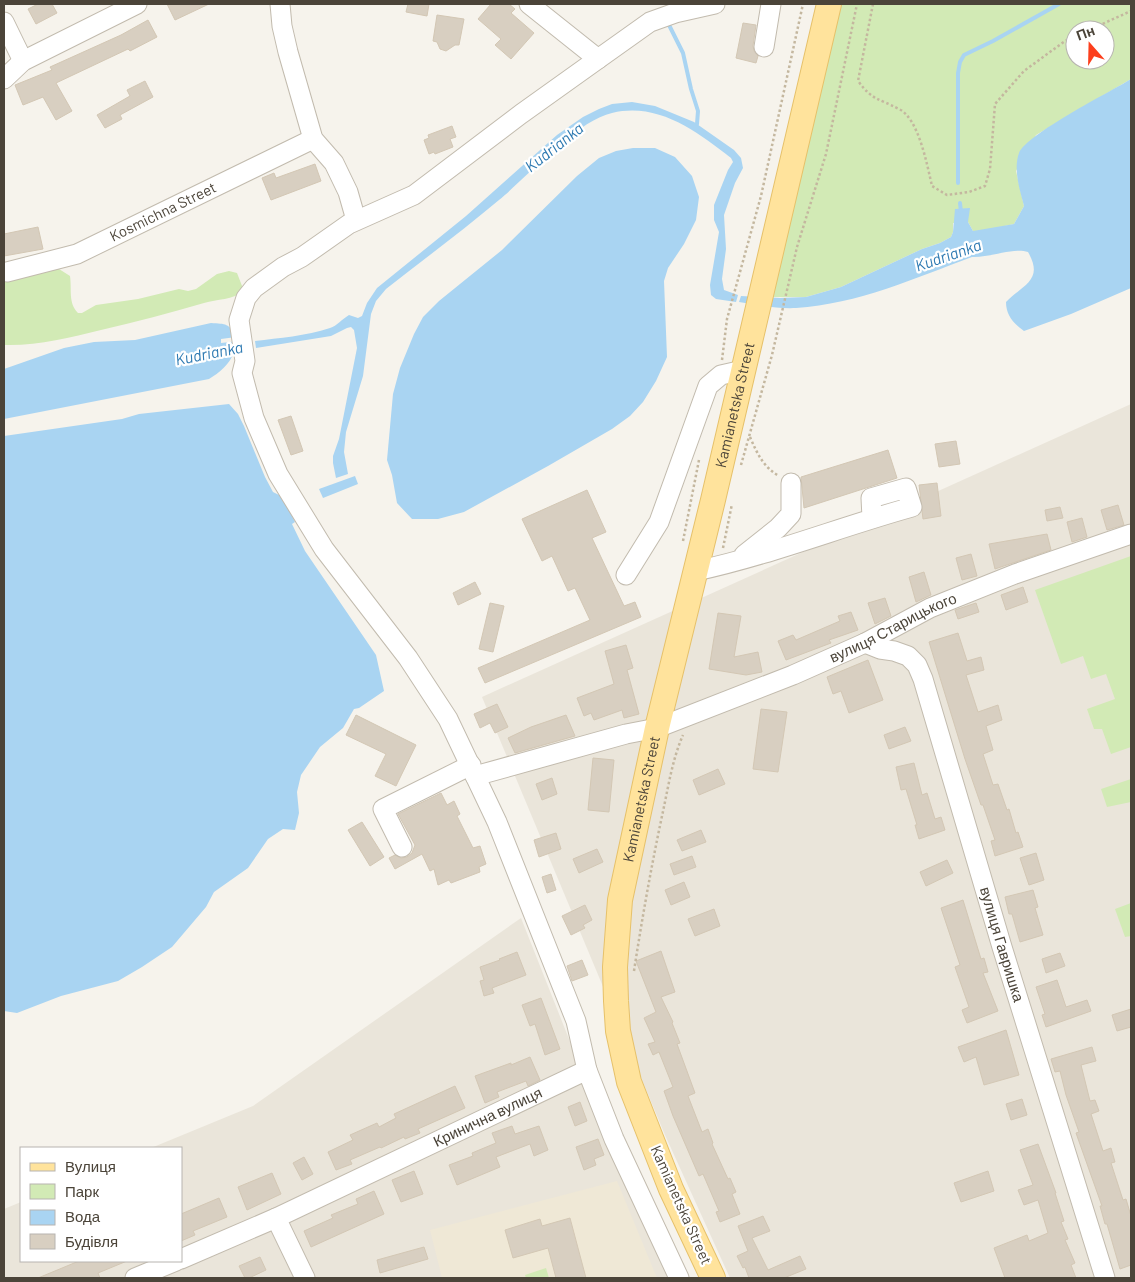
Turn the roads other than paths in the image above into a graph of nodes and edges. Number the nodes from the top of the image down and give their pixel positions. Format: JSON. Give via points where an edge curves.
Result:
{"nodes":[{"id":1,"x":137,"y":4,"type":"edge"},
{"id":2,"x":280,"y":4,"type":"edge"},
{"id":3,"x":529,"y":4,"type":"edge"},
{"id":4,"x":715,"y":4,"type":"edge"},
{"id":5,"x":771,"y":4,"type":"edge"},
{"id":6,"x":830,"y":4,"type":"edge"},
{"id":7,"x":675,"y":8,"type":"edge"},
{"id":8,"x":4,"y":22,"type":"edge"},
{"id":9,"x":764,"y":47,"type":"dead end"},
{"id":10,"x":598,"y":59,"type":"junction"},
{"id":11,"x":22,"y":60,"type":"junction"},
{"id":12,"x":4,"y":78,"type":"edge"},
{"id":13,"x":313,"y":139,"type":"junction"},
{"id":14,"x":356,"y":220,"type":"junction"},
{"id":15,"x":7,"y":272,"type":"dead end"},
{"id":16,"x":743,"y":370,"type":"junction"},
{"id":17,"x":791,"y":484,"type":"road end"},
{"id":18,"x":912,"y":507,"type":"dead end"},
{"id":19,"x":1131,"y":534,"type":"edge"},
{"id":20,"x":728,"y":564,"type":"junction"},
{"id":21,"x":696,"y":571,"type":"junction"},
{"id":22,"x":626,"y":575,"type":"dead end"},
{"id":23,"x":865,"y":642,"type":"junction"},
{"id":24,"x":658,"y":728,"type":"junction"},
{"id":25,"x":473,"y":770,"type":"junction"},
{"id":26,"x":402,"y":847,"type":"dead end"},
{"id":27,"x":587,"y":1070,"type":"junction"},
{"id":28,"x":276,"y":1218,"type":"junction"},
{"id":29,"x":182,"y":1259,"type":"edge"},
{"id":30,"x":174,"y":1262,"type":"edge"},
{"id":31,"x":135,"y":1278,"type":"edge"},
{"id":32,"x":305,"y":1278,"type":"edge"},
{"id":33,"x":679,"y":1278,"type":"edge"},
{"id":34,"x":713,"y":1278,"type":"edge"},
{"id":35,"x":1105,"y":1278,"type":"edge"}],
"edges":[{"from":1,"to":11,"type":"street"},
{"from":2,"to":13,"type":"street","via":[[288,52]]},
{"from":3,"to":10,"type":"street"},
{"from":4,"to":7,"type":"street"},
{"from":5,"to":9,"type":"street"},
{"from":6,"to":16,"type":"main road","name":"Kamianetska Street"},
{"from":7,"to":10,"type":"street"},
{"from":8,"to":11,"type":"street"},
{"from":10,"to":14,"type":"street","via":[[414,196]]},
{"from":11,"to":12,"type":"street"},
{"from":13,"to":14,"type":"street","via":[[334,163],[348,192]]},
{"from":13,"to":15,"type":"street","name":"Kosmichna Street","via":[[77,254]]},
{"from":14,"to":25,"type":"street","via":[[283,267],[254,288],[246,298],[239,320],[245,361],[242,373],[254,418],[278,474],[324,550],[412,664],[448,719]]},
{"from":16,"to":21,"type":"main road","name":"Kamianetska Street"},
{"from":16,"to":22,"type":"street","via":[[721,376],[708,386],[659,522]]},
{"from":17,"to":20,"type":"street","via":[[791,514],[778,528]]},
{"from":18,"to":20,"type":"street"},
{"from":19,"to":23,"type":"street","name":"вулиця Старицького","via":[[1015,574],[939,605]]},
{"from":20,"to":21,"type":"street"},
{"from":21,"to":24,"type":"main road","name":"Kamianetska Street"},
{"from":23,"to":24,"type":"street","name":"вулиця Старицького","via":[[793,675]]},
{"from":23,"to":35,"type":"street","name":"вулиця Гавришка","via":[[908,656],[917,665]]},
{"from":24,"to":25,"type":"street","name":"вулиця Старицького"},
{"from":24,"to":34,"type":"main road","name":"Kamianetska Street","via":[[620,900],[615,967],[618,1031],[633,1091],[672,1190]]},
{"from":25,"to":26,"type":"street","name":"вулиця Старицького","via":[[383,809]]},
{"from":25,"to":27,"type":"street","via":[[576,1021]]},
{"from":27,"to":28,"type":"street","name":"Кринична вулиця"},
{"from":27,"to":33,"type":"street","via":[[614,1139]]},
{"from":28,"to":29,"type":"street","name":"Кринична вулиця"},
{"from":28,"to":32,"type":"street"},
{"from":30,"to":31,"type":"street"}]}
